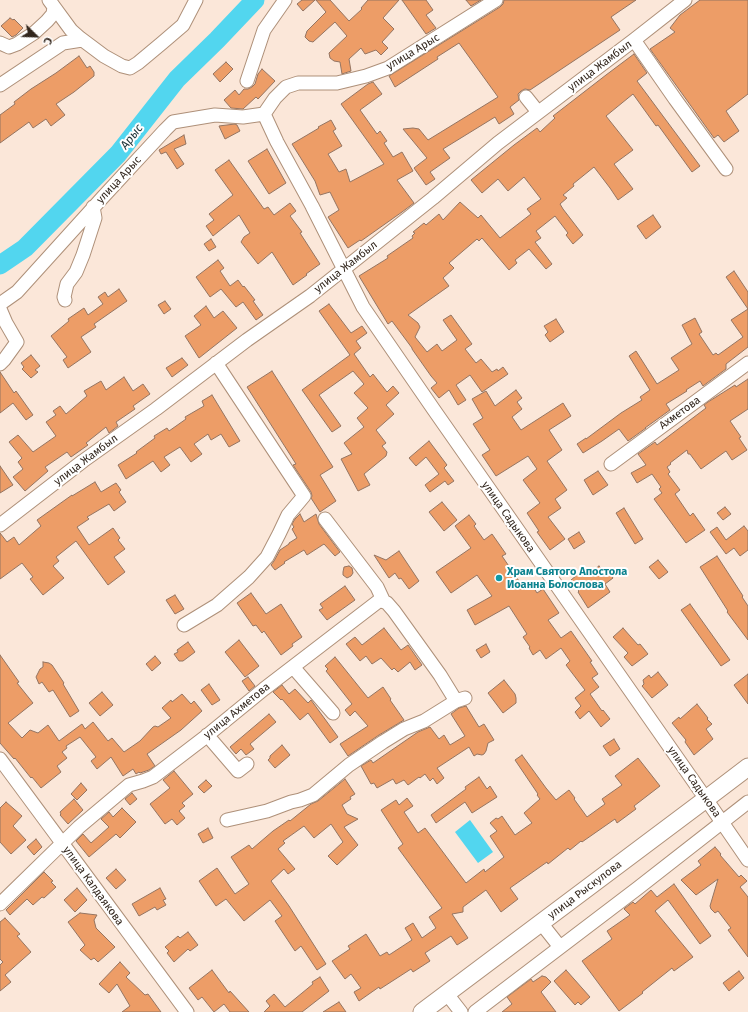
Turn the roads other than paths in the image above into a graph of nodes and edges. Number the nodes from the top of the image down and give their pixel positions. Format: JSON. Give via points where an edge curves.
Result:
{"nodes":[{"id":1,"x":195,"y":0,"type":"edge"},
{"id":2,"x":285,"y":0,"type":"edge"},
{"id":3,"x":496,"y":0,"type":"edge"},
{"id":4,"x":685,"y":0,"type":"edge"},
{"id":5,"x":52,"y":4,"type":"edge"},
{"id":6,"x":69,"y":27,"type":"junction"},
{"id":7,"x":82,"y":40,"type":"junction"},
{"id":8,"x":634,"y":40,"type":"junction"},
{"id":9,"x":0,"y":42,"type":"edge"},
{"id":10,"x":63,"y":43,"type":"junction"},
{"id":11,"x":247,"y":81,"type":"dead end"},
{"id":12,"x":0,"y":85,"type":"edge"},
{"id":13,"x":526,"y":98,"type":"dead end"},
{"id":14,"x":538,"y":112,"type":"junction"},
{"id":15,"x":264,"y":114,"type":"junction"},
{"id":16,"x":726,"y":169,"type":"dead end"},
{"id":17,"x":93,"y":207,"type":"junction"},
{"id":18,"x":343,"y":268,"type":"junction"},
{"id":19,"x":65,"y":300,"type":"dead end"},
{"id":20,"x":0,"y":304,"type":"edge"},
{"id":21,"x":0,"y":309,"type":"edge"},
{"id":22,"x":216,"y":363,"type":"junction"},
{"id":23,"x":748,"y":363,"type":"edge"},
{"id":24,"x":0,"y":364,"type":"edge"},
{"id":25,"x":611,"y":464,"type":"dead end"},
{"id":26,"x":325,"y":519,"type":"dead end"},
{"id":27,"x":0,"y":525,"type":"edge"},
{"id":28,"x":384,"y":602,"type":"junction"},
{"id":29,"x":184,"y":625,"type":"dead end"},
{"id":30,"x":293,"y":668,"type":"junction"},
{"id":31,"x":333,"y":713,"type":"dead end"},
{"id":32,"x":207,"y":735,"type":"junction"},
{"id":33,"x":0,"y":759,"type":"edge"},
{"id":34,"x":247,"y":764,"type":"dead end"},
{"id":35,"x":748,"y":767,"type":"edge"},
{"id":36,"x":706,"y":799,"type":"junction"},
{"id":37,"x":748,"y":802,"type":"edge"},
{"id":38,"x":227,"y":820,"type":"dead end"},
{"id":39,"x":722,"y":823,"type":"junction"},
{"id":40,"x":63,"y":844,"type":"junction"},
{"id":41,"x":748,"y":860,"type":"edge"},
{"id":42,"x":0,"y":904,"type":"edge"},
{"id":43,"x":541,"y":923,"type":"junction"},
{"id":44,"x":560,"y":947,"type":"junction"},
{"id":45,"x":447,"y":994,"type":"junction"},
{"id":46,"x":187,"y":1012,"type":"edge"},
{"id":47,"x":422,"y":1012,"type":"edge"},
{"id":48,"x":461,"y":1012,"type":"edge"},
{"id":49,"x":475,"y":1012,"type":"edge"}],
"edges":[{"from":1,"to":7,"type":"street","via":[[183,24],[130,68],[104,56]]},
{"from":2,"to":11,"type":"street","via":[[264,30]]},
{"from":3,"to":15,"type":"street","name":"улица Арыс","via":[[388,68],[337,83],[298,83],[286,88]]},
{"from":4,"to":8,"type":"street","name":"улица Жамбыл"},
{"from":5,"to":6,"type":"street"},
{"from":5,"to":9,"type":"street","via":[[53,14],[34,33],[17,44],[9,46]]},
{"from":6,"to":7,"type":"street"},
{"from":6,"to":10,"type":"street"},
{"from":7,"to":10,"type":"street"},
{"from":8,"to":14,"type":"street","name":"улица Жамбыл"},
{"from":8,"to":16,"type":"street"},
{"from":10,"to":12,"type":"street"},
{"from":13,"to":14,"type":"street"},
{"from":14,"to":18,"type":"street","name":"улица Жамбыл"},
{"from":15,"to":17,"type":"street","name":"улица Арыс","via":[[243,117],[215,115],[173,122]]},
{"from":15,"to":18,"type":"street"},
{"from":17,"to":19,"type":"street","via":[[95,218],[83,255],[68,284]]},
{"from":17,"to":20,"type":"street","name":"улица Арыс","via":[[17,292]]},
{"from":18,"to":22,"type":"street","name":"улица Жамбыл","via":[[310,296]]},
{"from":18,"to":36,"type":"street","name":"улица Садыкова","via":[[363,308]]},
{"from":21,"to":24,"type":"street","via":[[17,342]]},
{"from":22,"to":27,"type":"street","name":"улица Жамбыл"},
{"from":22,"to":29,"type":"street","via":[[304,496],[288,515],[266,557],[249,577],[217,605]]},
{"from":23,"to":25,"type":"street","name":"Ахметова"},
{"from":26,"to":28,"type":"street","via":[[377,587]]},
{"from":28,"to":30,"type":"street","name":"улица Ахметова","via":[[380,600]]},
{"from":28,"to":38,"type":"street","via":[[460,699],[383,742],[313,795],[267,811]]},
{"from":30,"to":31,"type":"street"},
{"from":30,"to":32,"type":"street","name":"улица Ахметова"},
{"from":32,"to":34,"type":"street","via":[[238,771]]},
{"from":32,"to":40,"type":"street","name":"улица Ахметова","via":[[153,777],[129,784]]},
{"from":33,"to":40,"type":"street","name":"улица Калдаякова"},
{"from":35,"to":36,"type":"main road","name":"улица Рыскулова"},
{"from":36,"to":39,"type":"street","name":"улица Садыкова"},
{"from":36,"to":43,"type":"main road","name":"улица Рыскулова"},
{"from":37,"to":39,"type":"street"},
{"from":39,"to":41,"type":"street","name":"улица Садыкова"},
{"from":39,"to":44,"type":"street"},
{"from":40,"to":42,"type":"street","name":"улица Ахметова"},
{"from":40,"to":46,"type":"street","name":"улица Калдаякова"},
{"from":43,"to":44,"type":"street"},
{"from":43,"to":45,"type":"main road","name":"улица Рыскулова"},
{"from":44,"to":49,"type":"street"},
{"from":45,"to":47,"type":"main road","name":"улица Рыскулова"},
{"from":45,"to":48,"type":"street"}]}
